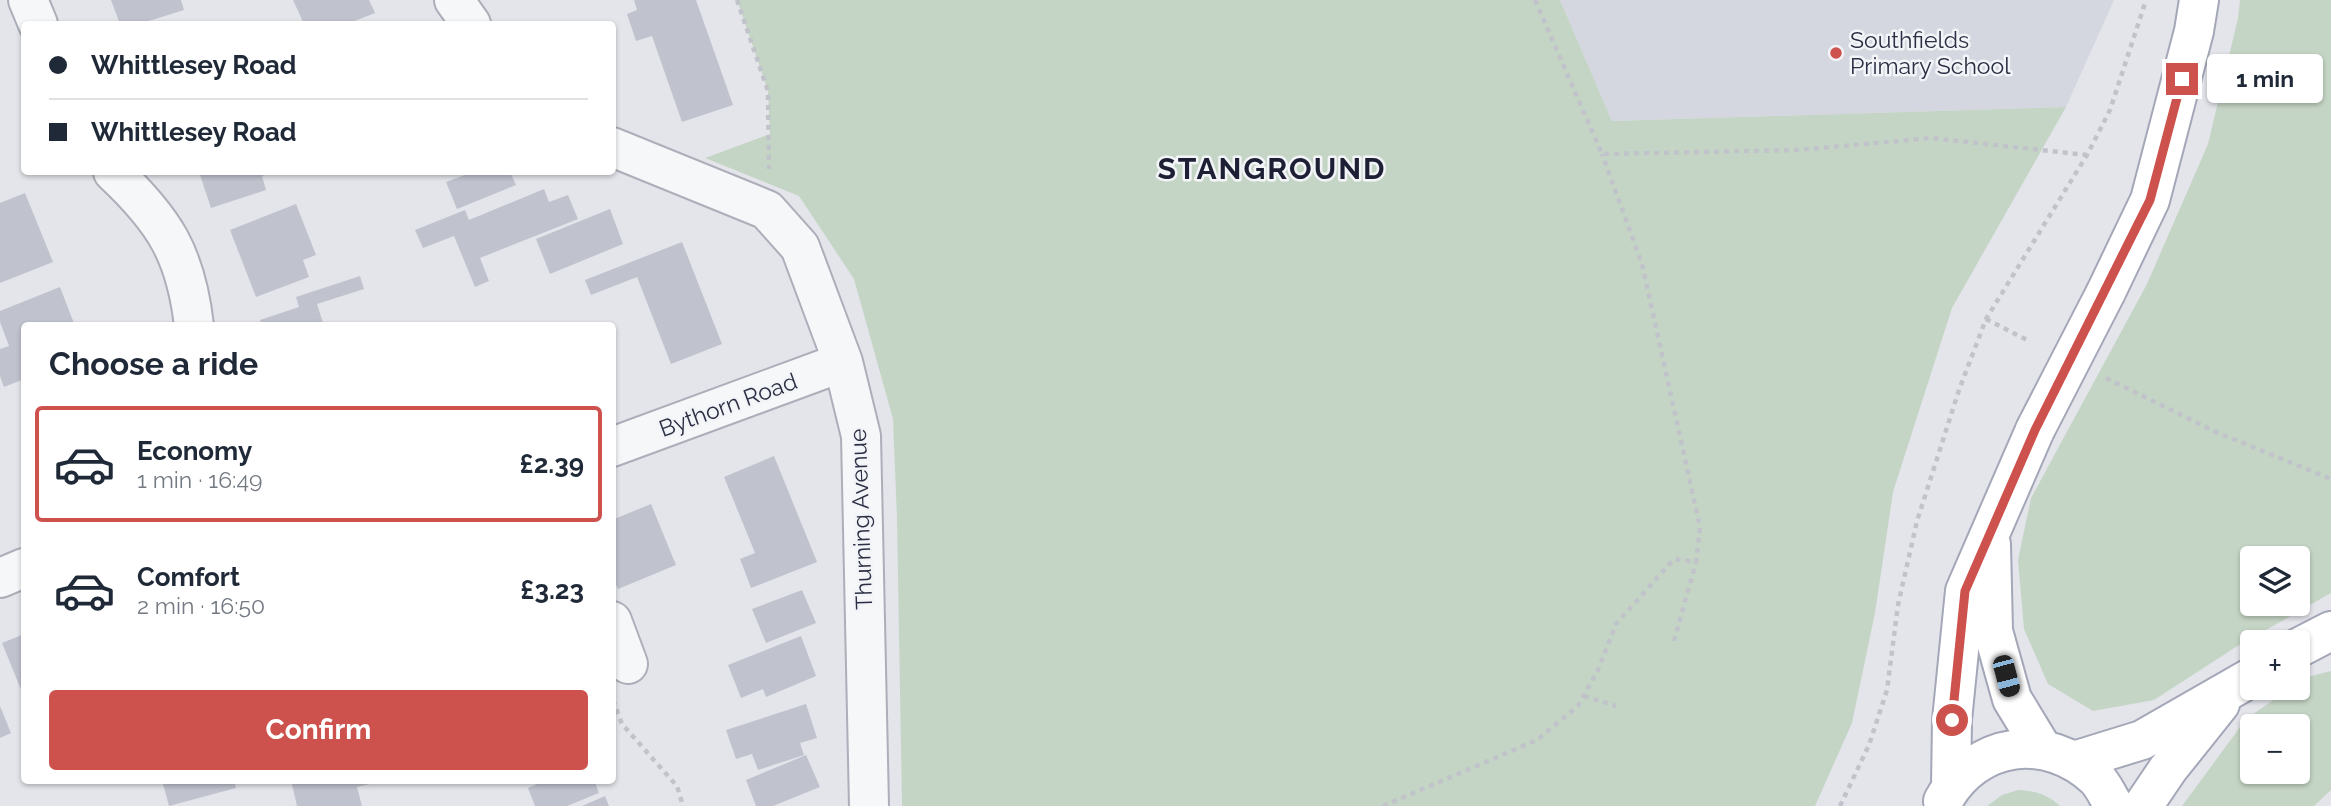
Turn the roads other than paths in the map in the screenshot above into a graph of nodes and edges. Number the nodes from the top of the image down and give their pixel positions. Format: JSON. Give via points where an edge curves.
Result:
{"nodes":[{"id":1,"x":28,"y":0,"type":"edge"},
{"id":2,"x":454,"y":0,"type":"edge"},
{"id":3,"x":2199,"y":0,"type":"edge"},
{"id":4,"x":37,"y":21,"type":"edge"},
{"id":5,"x":469,"y":21,"type":"edge"},
{"id":6,"x":616,"y":149,"type":"edge"},
{"id":7,"x":116,"y":175,"type":"edge"},
{"id":8,"x":193,"y":322,"type":"edge"},
{"id":9,"x":843,"y":362,"type":"junction"},
{"id":10,"x":616,"y":446,"type":"edge"},
{"id":11,"x":1990,"y":535,"type":"junction"},
{"id":12,"x":21,"y":569,"type":"edge"},
{"id":13,"x":0,"y":578,"type":"edge"},
{"id":14,"x":2331,"y":631,"type":"edge"},
{"id":15,"x":616,"y":632,"type":"edge"},
{"id":16,"x":2310,"y":642,"type":"edge"},
{"id":17,"x":628,"y":664,"type":"dead end"},
{"id":18,"x":2240,"y":685,"type":"edge"},
{"id":19,"x":2240,"y":685,"type":"edge"},
{"id":20,"x":2058,"y":755,"type":"junction"},
{"id":21,"x":1946,"y":796,"type":"edge"},
{"id":22,"x":869,"y":806,"type":"edge"},
{"id":23,"x":2114,"y":806,"type":"edge"},
{"id":24,"x":2143,"y":806,"type":"edge"}],
"edges":[{"from":1,"to":4,"type":"street"},
{"from":2,"to":5,"type":"street"},
{"from":3,"to":11,"type":"main road","bridge":true,"via":[[2150,200],[2035,430]]},
{"from":6,"to":9,"type":"street","name":"Thurning Avenue","via":[[768,210],[800,247]]},
{"from":7,"to":8,"type":"street","via":[[145,202],[177,252]]},
{"from":9,"to":10,"type":"street","name":"Bythorn Road"},
{"from":9,"to":22,"type":"street","name":"Thurning Avenue","via":[[861,436]]},
{"from":11,"to":20,"type":"main road","via":[[1993,631],[2012,699]]},
{"from":11,"to":21,"type":"main road","via":[[1965,591]]},
{"from":12,"to":13,"type":"street"},
{"from":14,"to":16,"type":"main road"},
{"from":15,"to":17,"type":"street"},
{"from":18,"to":20,"type":"main road","via":[[2142,740]]},
{"from":19,"to":24,"type":"main road","via":[[2168,769]]},
{"from":20,"to":21,"type":"main road","via":[[2017,749],[1992,755],[1969,768]]},
{"from":20,"to":23,"type":"main road","via":[[2098,780]]}]}
